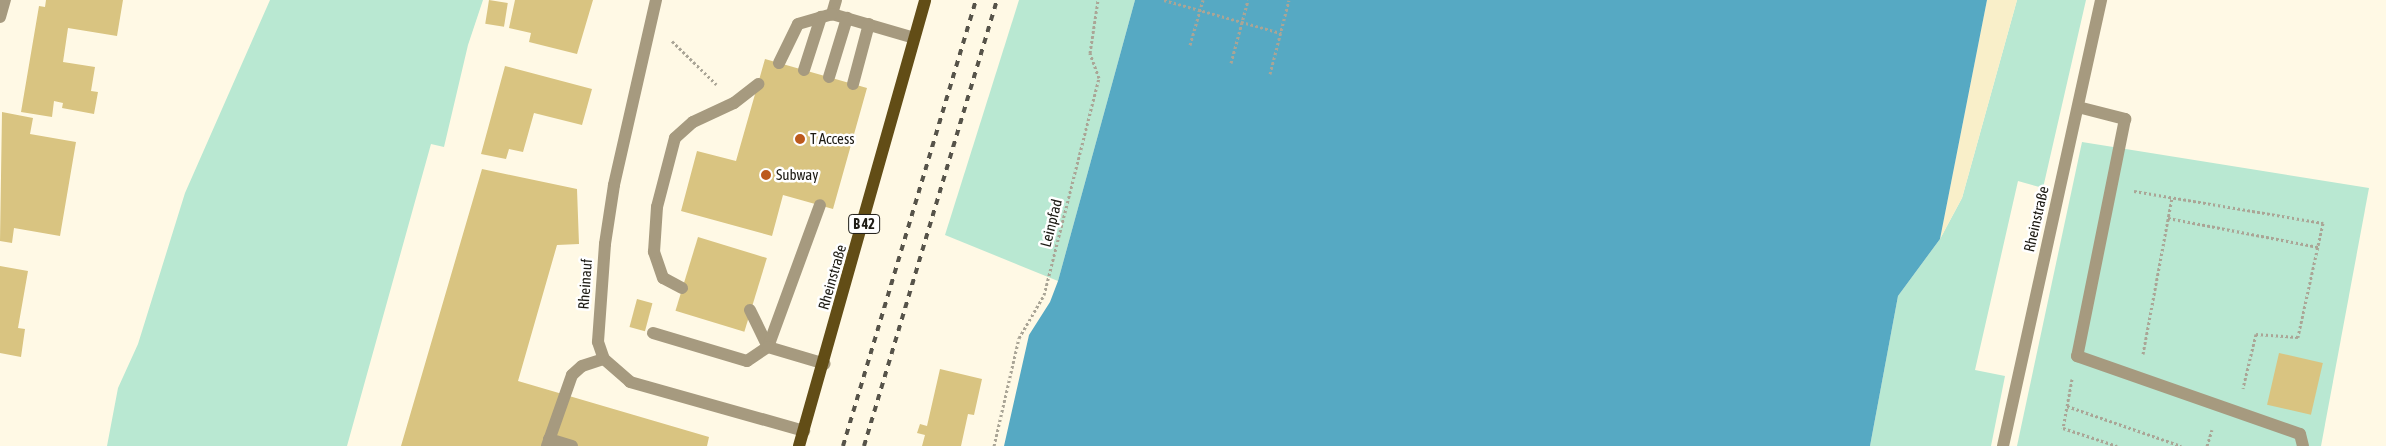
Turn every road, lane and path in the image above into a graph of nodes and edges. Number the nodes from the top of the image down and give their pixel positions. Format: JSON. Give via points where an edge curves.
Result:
{"nodes":[{"id":1,"x":5,"y":0,"type":"edge"},
{"id":2,"x":656,"y":0,"type":"edge"},
{"id":3,"x":836,"y":0,"type":"edge"},
{"id":4,"x":925,"y":0,"type":"edge"},
{"id":5,"x":1098,"y":0,"type":"edge"},
{"id":6,"x":1164,"y":0,"type":"edge"},
{"id":7,"x":1203,"y":0,"type":"edge"},
{"id":8,"x":1248,"y":0,"type":"edge"},
{"id":9,"x":1289,"y":0,"type":"edge"},
{"id":10,"x":2101,"y":0,"type":"edge"},
{"id":11,"x":1200,"y":11,"type":"junction"},
{"id":12,"x":0,"y":16,"type":"edge"},
{"id":13,"x":827,"y":16,"type":"junction"},
{"id":14,"x":847,"y":18,"type":"junction"},
{"id":15,"x":1242,"y":22,"type":"junction"},
{"id":16,"x":650,"y":24,"type":"junction"},
{"id":17,"x":869,"y":24,"type":"junction"},
{"id":18,"x":1281,"y":33,"type":"junction"},
{"id":19,"x":914,"y":38,"type":"junction"},
{"id":20,"x":1190,"y":45,"type":"dead end"},
{"id":21,"x":779,"y":63,"type":"dead end"},
{"id":22,"x":1230,"y":63,"type":"dead end"},
{"id":23,"x":804,"y":70,"type":"dead end"},
{"id":24,"x":1270,"y":74,"type":"dead end"},
{"id":25,"x":829,"y":78,"type":"dead end"},
{"id":26,"x":758,"y":84,"type":"dead end"},
{"id":27,"x":853,"y":84,"type":"dead end"},
{"id":28,"x":734,"y":102,"type":"junction"},
{"id":29,"x":2078,"y":107,"type":"junction"},
{"id":30,"x":2109,"y":187,"type":"junction"},
{"id":31,"x":2172,"y":197,"type":"junction"},
{"id":32,"x":820,"y":205,"type":"dead end"},
{"id":33,"x":2168,"y":218,"type":"junction"},
{"id":34,"x":2318,"y":247,"type":"junction"},
{"id":35,"x":682,"y":288,"type":"dead end"},
{"id":36,"x":750,"y":310,"type":"dead end"},
{"id":37,"x":653,"y":333,"type":"dead end"},
{"id":38,"x":768,"y":347,"type":"junction"},
{"id":39,"x":2077,"y":356,"type":"junction"},
{"id":40,"x":604,"y":359,"type":"junction"},
{"id":41,"x":825,"y":364,"type":"junction"},
{"id":42,"x":2139,"y":377,"type":"junction"},
{"id":43,"x":2067,"y":406,"type":"junction"},
{"id":44,"x":2237,"y":411,"type":"junction"},
{"id":45,"x":804,"y":431,"type":"junction"},
{"id":46,"x":548,"y":443,"type":"edge"},
{"id":47,"x":572,"y":446,"type":"edge"},
{"id":48,"x":799,"y":446,"type":"edge"},
{"id":49,"x":994,"y":446,"type":"edge"},
{"id":50,"x":2003,"y":446,"type":"edge"},
{"id":51,"x":2117,"y":446,"type":"edge"},
{"id":52,"x":2181,"y":446,"type":"edge"},
{"id":53,"x":2303,"y":446,"type":"edge"}],
"edges":[{"from":1,"to":12,"type":"street"},
{"from":2,"to":16,"type":"street","name":"Rheinauf"},
{"from":3,"to":13,"type":"street"},
{"from":4,"to":19,"type":"main road","name":"Rheinstraße","number":"B 42"},
{"from":5,"to":49,"type":"path","name":"Leinpfad","via":[[1090,53],[1099,78],[1044,295],[1019,338]]},
{"from":6,"to":11,"type":"path"},
{"from":7,"to":11,"type":"path"},
{"from":8,"to":15,"type":"path"},
{"from":9,"to":18,"type":"path"},
{"from":10,"to":29,"type":"street","name":"Rheinstraße"},
{"from":11,"to":15,"type":"path"},
{"from":11,"to":20,"type":"path"},
{"from":13,"to":14,"type":"street"},
{"from":13,"to":21,"type":"street","via":[[798,24]]},
{"from":13,"to":23,"type":"street"},
{"from":14,"to":17,"type":"street"},
{"from":14,"to":25,"type":"street"},
{"from":15,"to":18,"type":"path"},
{"from":15,"to":22,"type":"path"},
{"from":16,"to":28,"type":"path"},
{"from":16,"to":40,"type":"street","name":"Rheinauf","via":[[605,244],[598,327]]},
{"from":17,"to":19,"type":"street"},
{"from":17,"to":27,"type":"street"},
{"from":18,"to":24,"type":"path"},
{"from":19,"to":41,"type":"main road","name":"Rheinstraße","number":"B 42"},
{"from":26,"to":28,"type":"street"},
{"from":28,"to":35,"type":"street","via":[[693,122],[675,138],[657,207],[654,252],[663,278]]},
{"from":29,"to":30,"type":"street","via":[[2125,119]]},
{"from":29,"to":50,"type":"street","name":"Rheinstraße"},
{"from":30,"to":31,"type":"path"},
{"from":30,"to":39,"type":"street"},
{"from":31,"to":33,"type":"path"},
{"from":31,"to":34,"type":"path","via":[[2323,223]]},
{"from":32,"to":38,"type":"street"},
{"from":33,"to":34,"type":"path"},
{"from":33,"to":42,"type":"path"},
{"from":34,"to":44,"type":"path","via":[[2298,337],[2256,334]]},
{"from":36,"to":38,"type":"street"},
{"from":37,"to":38,"type":"street","via":[[747,361]]},
{"from":38,"to":41,"type":"street"},
{"from":39,"to":42,"type":"street"},
{"from":39,"to":43,"type":"path"},
{"from":40,"to":45,"type":"street","via":[[630,382]]},
{"from":40,"to":46,"type":"street","via":[[582,366],[572,375]]},
{"from":41,"to":45,"type":"main road","name":"Rheinstraße","number":"B 42"},
{"from":42,"to":44,"type":"street"},
{"from":43,"to":51,"type":"path","via":[[2063,428]]},
{"from":43,"to":52,"type":"path"},
{"from":44,"to":53,"type":"street","via":[[2300,434]]},
{"from":45,"to":48,"type":"main road","name":"Rheinstraße","number":"B 42"},
{"from":46,"to":47,"type":"street"}]}
